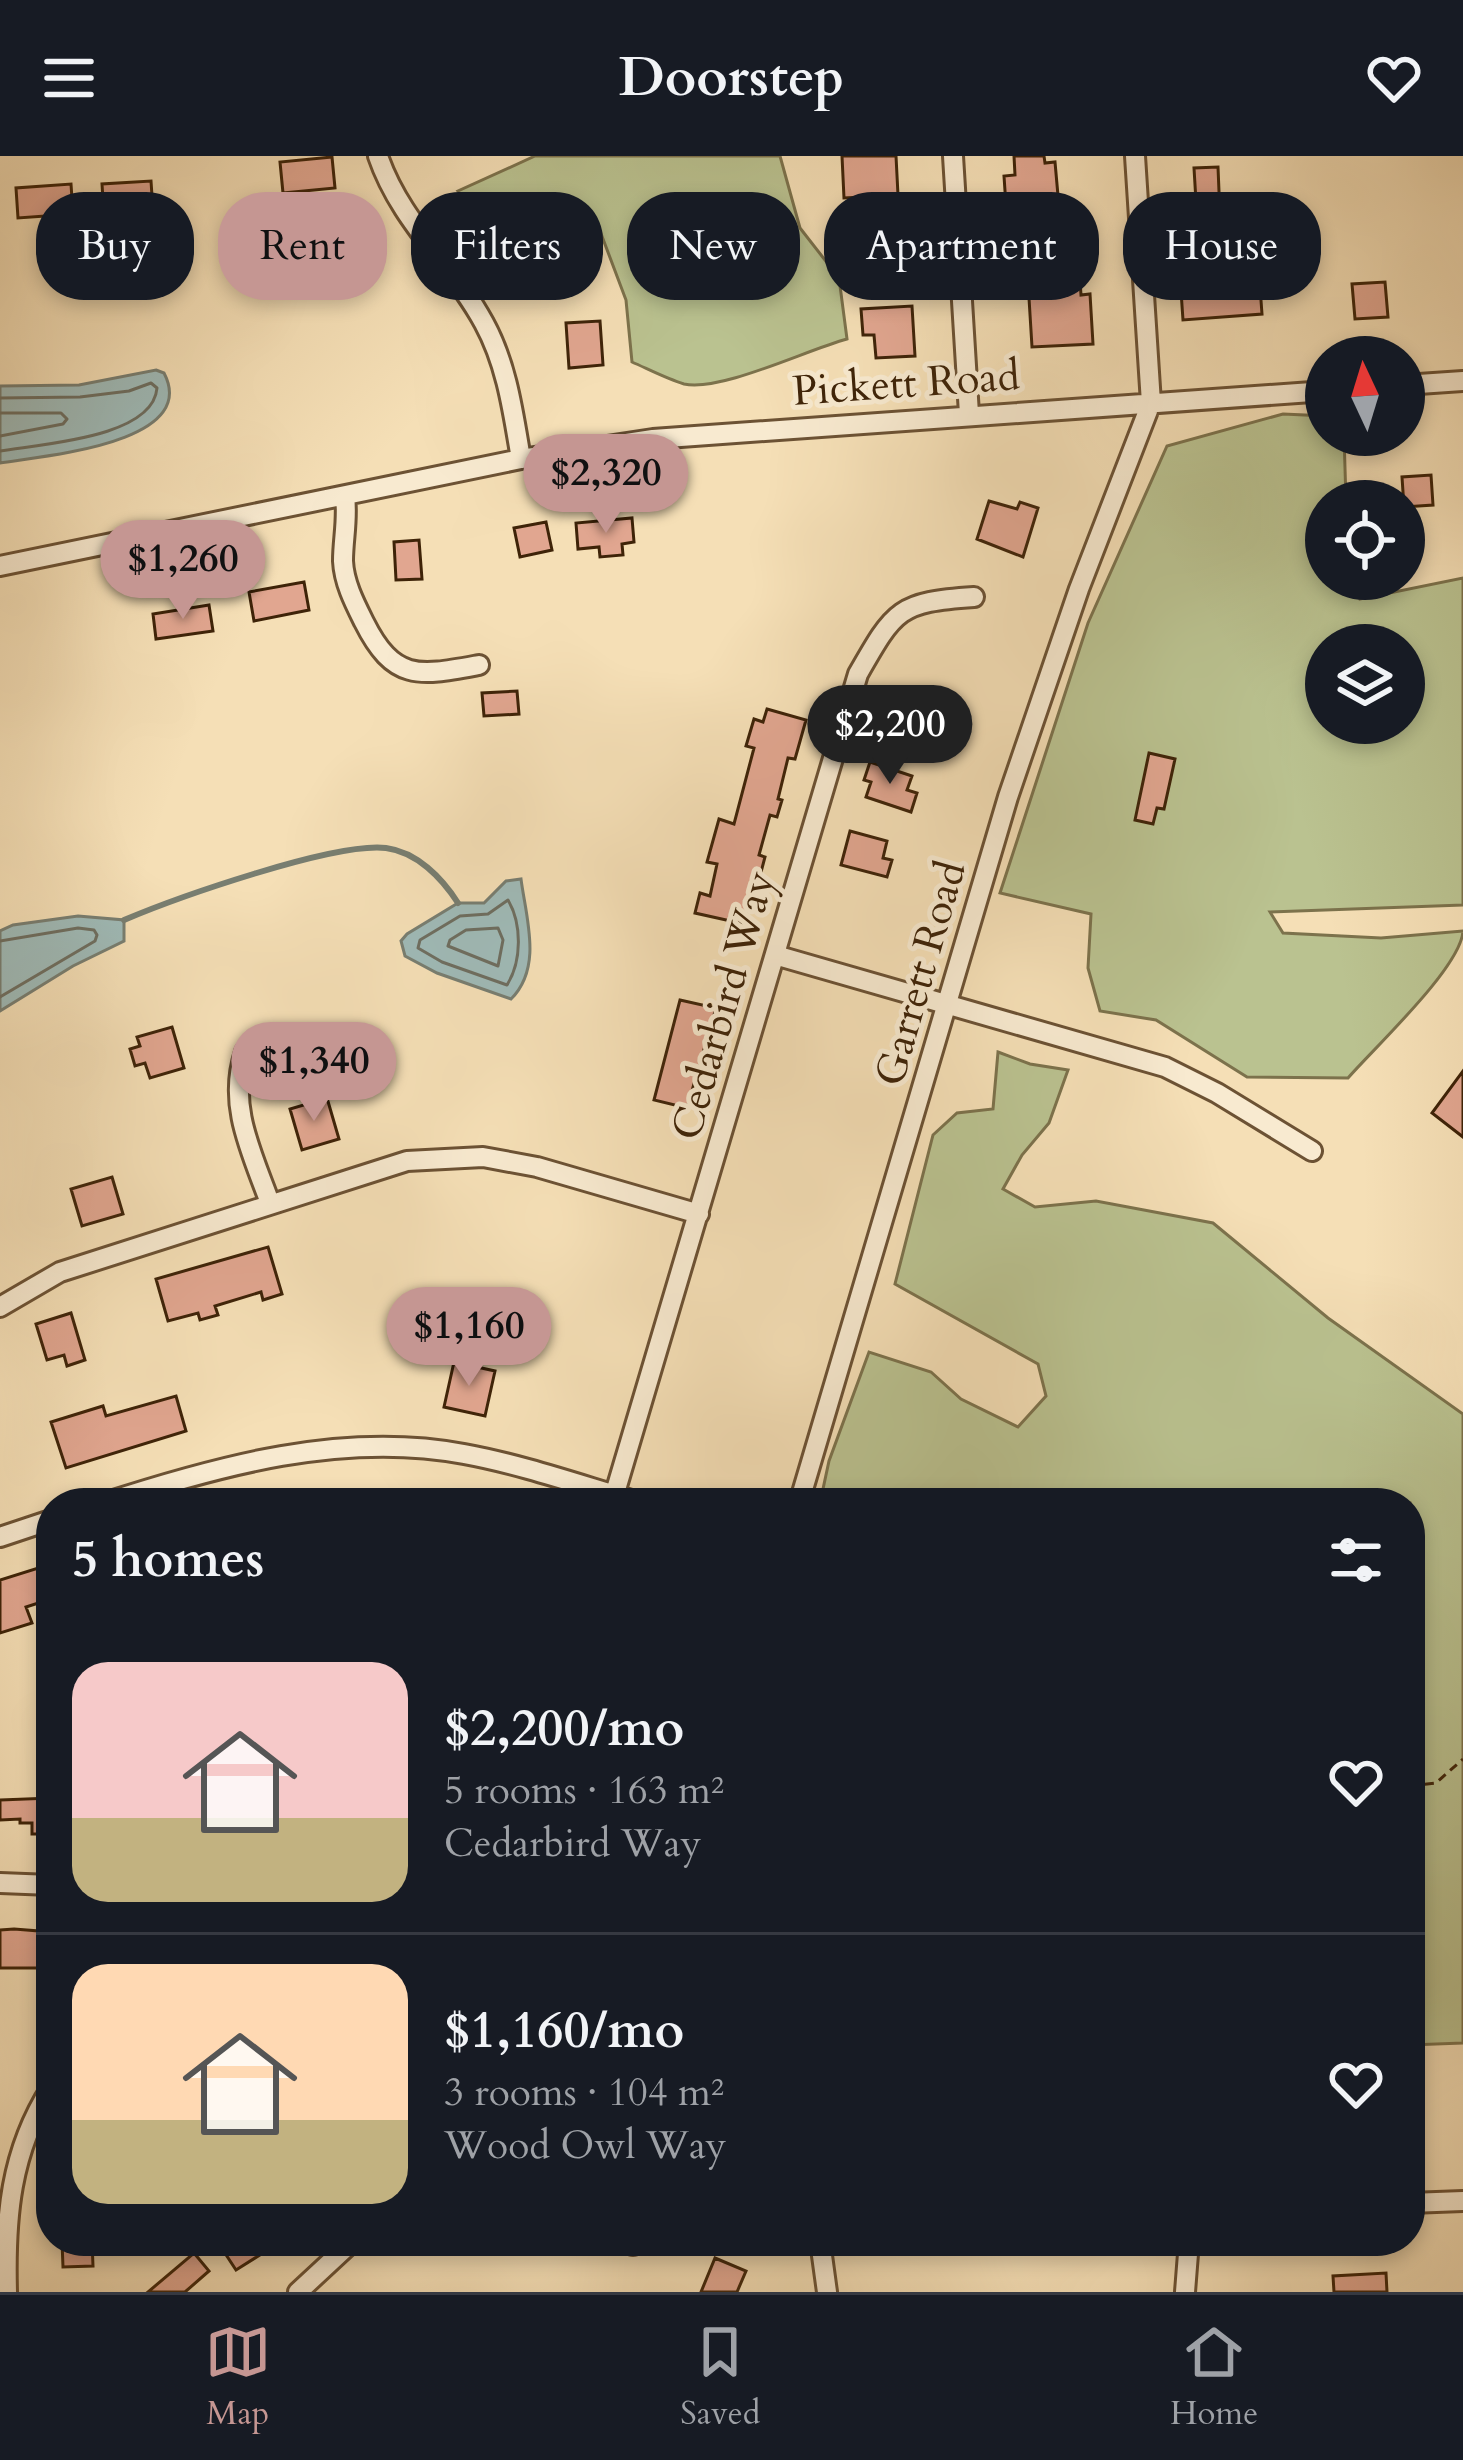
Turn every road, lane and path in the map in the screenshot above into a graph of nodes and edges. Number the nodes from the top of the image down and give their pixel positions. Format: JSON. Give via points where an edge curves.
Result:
{"nodes":[{"id":1,"x":378,"y":156,"type":"edge"},
{"id":2,"x":953,"y":156,"type":"edge"},
{"id":3,"x":1136,"y":156,"type":"edge"},
{"id":4,"x":1463,"y":381,"type":"edge"},
{"id":5,"x":1425,"y":384,"type":"edge"},
{"id":6,"x":1305,"y":392,"type":"edge"},
{"id":7,"x":1151,"y":403,"type":"junction"},
{"id":8,"x":969,"y":414,"type":"junction"},
{"id":9,"x":521,"y":459,"type":"junction"},
{"id":10,"x":345,"y":496,"type":"junction"},
{"id":11,"x":0,"y":566,"type":"edge"},
{"id":12,"x":974,"y":597,"type":"dead end"},
{"id":13,"x":479,"y":665,"type":"dead end"},
{"id":14,"x":776,"y":955,"type":"junction"},
{"id":15,"x":949,"y":1005,"type":"junction"},
{"id":16,"x":245,"y":1052,"type":"dead end"},
{"id":17,"x":1312,"y":1151,"type":"dead end"},
{"id":18,"x":270,"y":1204,"type":"junction"},
{"id":19,"x":699,"y":1214,"type":"junction"},
{"id":20,"x":0,"y":1307,"type":"edge"},
{"id":21,"x":149,"y":1488,"type":"edge"},
{"id":22,"x":577,"y":1488,"type":"edge"},
{"id":23,"x":616,"y":1488,"type":"edge"},
{"id":24,"x":804,"y":1488,"type":"edge"},
{"id":25,"x":36,"y":1525,"type":"edge"},
{"id":26,"x":0,"y":1537,"type":"edge"},
{"id":27,"x":1463,"y":1760,"type":"edge"},
{"id":28,"x":1425,"y":1784,"type":"edge"},
{"id":29,"x":0,"y":1883,"type":"edge"},
{"id":30,"x":36,"y":1884,"type":"edge"},
{"id":31,"x":36,"y":2114,"type":"edge"},
{"id":32,"x":1463,"y":2201,"type":"edge"},
{"id":33,"x":1425,"y":2202,"type":"edge"},
{"id":34,"x":337,"y":2256,"type":"edge"},
{"id":35,"x":822,"y":2256,"type":"edge"},
{"id":36,"x":1188,"y":2256,"type":"edge"},
{"id":37,"x":7,"y":2292,"type":"edge"},
{"id":38,"x":298,"y":2292,"type":"edge"},
{"id":39,"x":827,"y":2292,"type":"edge"},
{"id":40,"x":1185,"y":2292,"type":"edge"}],
"edges":[{"from":1,"to":9,"type":"street","via":[[403,210],[500,356]]},
{"from":2,"to":8,"type":"street"},
{"from":3,"to":7,"type":"street"},
{"from":4,"to":5,"type":"street"},
{"from":6,"to":7,"type":"street","name":"Pickett Road"},
{"from":7,"to":8,"type":"street","name":"Pickett Road"},
{"from":7,"to":15,"type":"street","name":"Garrett Road","via":[[1008,797]]},
{"from":8,"to":9,"type":"street","name":"Pickett Road","via":[[706,433]]},
{"from":9,"to":10,"type":"street","name":"Pickett Road"},
{"from":10,"to":11,"type":"street","name":"Pickett Road"},
{"from":10,"to":13,"type":"street","via":[[345,574],[378,650],[405,671]]},
{"from":12,"to":14,"type":"street","name":"Cedarbird Way","via":[[918,601],[884,628],[867,658]]},
{"from":14,"to":15,"type":"street"},
{"from":14,"to":19,"type":"street","name":"Cedarbird Way"},
{"from":15,"to":17,"type":"street","via":[[1165,1067]]},
{"from":15,"to":24,"type":"street","name":"Garrett Road"},
{"from":16,"to":18,"type":"street","via":[[241,1123]]},
{"from":18,"to":19,"type":"street","via":[[385,1165],[483,1157]]},
{"from":18,"to":20,"type":"street","via":[[60,1272]]},
{"from":19,"to":23,"type":"street","name":"Cedarbird Way"},
{"from":21,"to":22,"type":"street","via":[[210,1468],[369,1448],[461,1453]]},
{"from":25,"to":26,"type":"street"},
{"from":27,"to":28,"type":"path"},
{"from":29,"to":30,"type":"street"},
{"from":31,"to":37,"type":"street","via":[[10,2187]]},
{"from":32,"to":33,"type":"street"},
{"from":34,"to":38,"type":"street"},
{"from":35,"to":39,"type":"street"},
{"from":36,"to":40,"type":"street"}]}
